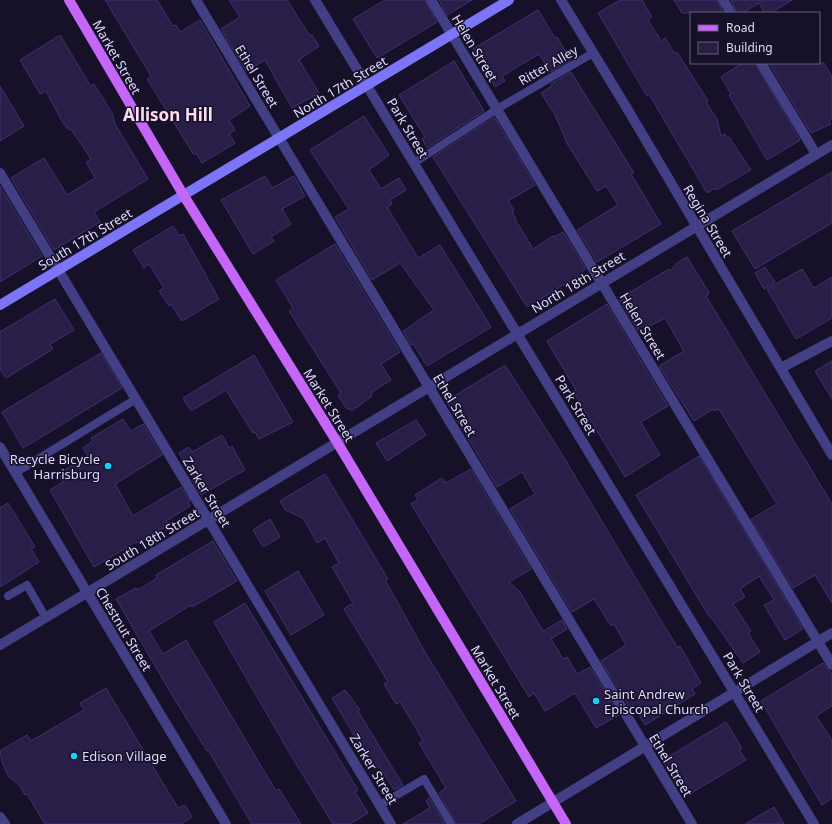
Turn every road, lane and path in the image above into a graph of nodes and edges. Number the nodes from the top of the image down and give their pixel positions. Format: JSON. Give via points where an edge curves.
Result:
{"nodes":[{"id":1,"x":69,"y":0,"type":"edge"},
{"id":2,"x":196,"y":0,"type":"edge"},
{"id":3,"x":315,"y":0,"type":"edge"},
{"id":4,"x":431,"y":0,"type":"edge"},
{"id":5,"x":509,"y":0,"type":"edge"},
{"id":6,"x":560,"y":0,"type":"edge"},
{"id":7,"x":723,"y":0,"type":"edge"},
{"id":8,"x":730,"y":12,"type":"edge"},
{"id":9,"x":452,"y":35,"type":"junction"},
{"id":10,"x":593,"y":53,"type":"junction"},
{"id":11,"x":762,"y":64,"type":"edge"},
{"id":12,"x":367,"y":86,"type":"junction"},
{"id":13,"x":497,"y":109,"type":"junction"},
{"id":14,"x":279,"y":138,"type":"junction"},
{"id":15,"x":832,"y":145,"type":"edge"},
{"id":16,"x":816,"y":154,"type":"junction"},
{"id":17,"x":414,"y":163,"type":"junction"},
{"id":18,"x":0,"y":173,"type":"edge"},
{"id":19,"x":184,"y":196,"type":"junction"},
{"id":20,"x":696,"y":226,"type":"junction"},
{"id":21,"x":58,"y":270,"type":"junction"},
{"id":22,"x":602,"y":283,"type":"junction"},
{"id":23,"x":0,"y":305,"type":"edge"},
{"id":24,"x":517,"y":334,"type":"junction"},
{"id":25,"x":832,"y":341,"type":"edge"},
{"id":26,"x":781,"y":368,"type":"junction"},
{"id":27,"x":428,"y":387,"type":"junction"},
{"id":28,"x":136,"y":400,"type":"junction"},
{"id":29,"x":337,"y":442,"type":"junction"},
{"id":30,"x":0,"y":447,"type":"edge"},
{"id":31,"x":832,"y":455,"type":"edge"},
{"id":32,"x":15,"y":473,"type":"junction"},
{"id":33,"x":208,"y":520,"type":"junction"},
{"id":34,"x":87,"y":593,"type":"junction"},
{"id":35,"x":8,"y":596,"type":"dead end"},
{"id":36,"x":46,"y":618,"type":"junction"},
{"id":37,"x":832,"y":633,"type":"edge"},
{"id":38,"x":818,"y":642,"type":"junction"},
{"id":39,"x":0,"y":645,"type":"edge"},
{"id":40,"x":832,"y":665,"type":"edge"},
{"id":41,"x":734,"y":692,"type":"junction"},
{"id":42,"x":645,"y":746,"type":"junction"},
{"id":43,"x":553,"y":802,"type":"junction"},
{"id":44,"x":380,"y":805,"type":"junction"},
{"id":45,"x":0,"y":816,"type":"edge"},
{"id":46,"x":5,"y":824,"type":"edge"},
{"id":47,"x":226,"y":824,"type":"edge"},
{"id":48,"x":391,"y":824,"type":"edge"},
{"id":49,"x":451,"y":824,"type":"edge"},
{"id":50,"x":517,"y":824,"type":"edge"},
{"id":51,"x":566,"y":824,"type":"edge"},
{"id":52,"x":692,"y":824,"type":"edge"},
{"id":53,"x":814,"y":824,"type":"edge"}],
"edges":[{"from":1,"to":19,"type":"main road","name":"Market Street"},
{"from":2,"to":14,"type":"street","name":"Ethel Street"},
{"from":3,"to":12,"type":"street","name":"Park Street"},
{"from":4,"to":9,"type":"street","name":"Helen Street"},
{"from":5,"to":9,"type":"main road","name":"North 17th Street"},
{"from":6,"to":10,"type":"street","name":"Regina Street"},
{"from":7,"to":8,"type":"street"},
{"from":9,"to":12,"type":"main road","name":"North 17th Street"},
{"from":9,"to":13,"type":"street","name":"Helen Street"},
{"from":10,"to":13,"type":"lane","name":"Ritter Alley"},
{"from":10,"to":20,"type":"street","name":"Regina Street"},
{"from":11,"to":16,"type":"street"},
{"from":12,"to":14,"type":"main road","name":"North 17th Street"},
{"from":12,"to":17,"type":"street","name":"Park Street"},
{"from":13,"to":17,"type":"lane","name":"Ritter Alley"},
{"from":13,"to":22,"type":"street","name":"Helen Street"},
{"from":14,"to":19,"type":"main road","name":"North 17th Street"},
{"from":14,"to":27,"type":"street","name":"Ethel Street"},
{"from":15,"to":16,"type":"street","name":"North 18th Street"},
{"from":16,"to":20,"type":"street","name":"North 18th Street"},
{"from":17,"to":24,"type":"street","name":"Park Street"},
{"from":18,"to":21,"type":"street","name":"Zarker Street"},
{"from":19,"to":21,"type":"main road","name":"South 17th Street"},
{"from":19,"to":29,"type":"main road","name":"Market Street"},
{"from":20,"to":22,"type":"street","name":"North 18th Street"},
{"from":20,"to":26,"type":"street","name":"Regina Street"},
{"from":21,"to":23,"type":"main road","name":"South 17th Street"},
{"from":21,"to":28,"type":"street","name":"Zarker Street"},
{"from":22,"to":24,"type":"street","name":"North 18th Street"},
{"from":22,"to":38,"type":"street","name":"Helen Street"},
{"from":24,"to":27,"type":"street","name":"North 18th Street"},
{"from":24,"to":41,"type":"street","name":"Park Street"},
{"from":25,"to":26,"type":"street"},
{"from":26,"to":31,"type":"street","name":"Regina Street"},
{"from":27,"to":29,"type":"street","name":"North 18th Street"},
{"from":27,"to":42,"type":"street","name":"Ethel Street"},
{"from":28,"to":32,"type":"lane"},
{"from":28,"to":33,"type":"street","name":"Zarker Street"},
{"from":29,"to":33,"type":"street","name":"South 18th Street"},
{"from":29,"to":43,"type":"main road","name":"Market Street"},
{"from":30,"to":32,"type":"street","name":"Chestnut Street"},
{"from":32,"to":34,"type":"street","name":"Chestnut Street"},
{"from":33,"to":34,"type":"street","name":"South 18th Street"},
{"from":33,"to":44,"type":"street","name":"Zarker Street"},
{"from":34,"to":36,"type":"street","name":"South 18th Street"},
{"from":34,"to":47,"type":"street","name":"Chestnut Street"},
{"from":35,"to":36,"type":"lane","via":[[27,585]]},
{"from":36,"to":39,"type":"street","name":"South 18th Street"},
{"from":37,"to":38,"type":"street"},
{"from":38,"to":40,"type":"street","name":"Helen Street"},
{"from":38,"to":41,"type":"street"},
{"from":41,"to":42,"type":"street"},
{"from":41,"to":53,"type":"street","name":"Park Street"},
{"from":42,"to":43,"type":"street"},
{"from":42,"to":52,"type":"street","name":"Ethel Street"},
{"from":43,"to":50,"type":"street"},
{"from":43,"to":51,"type":"main road","name":"Market Street"},
{"from":44,"to":48,"type":"street","name":"Zarker Street"},
{"from":44,"to":49,"type":"lane","via":[[424,779]]},
{"from":45,"to":46,"type":"street"}]}
